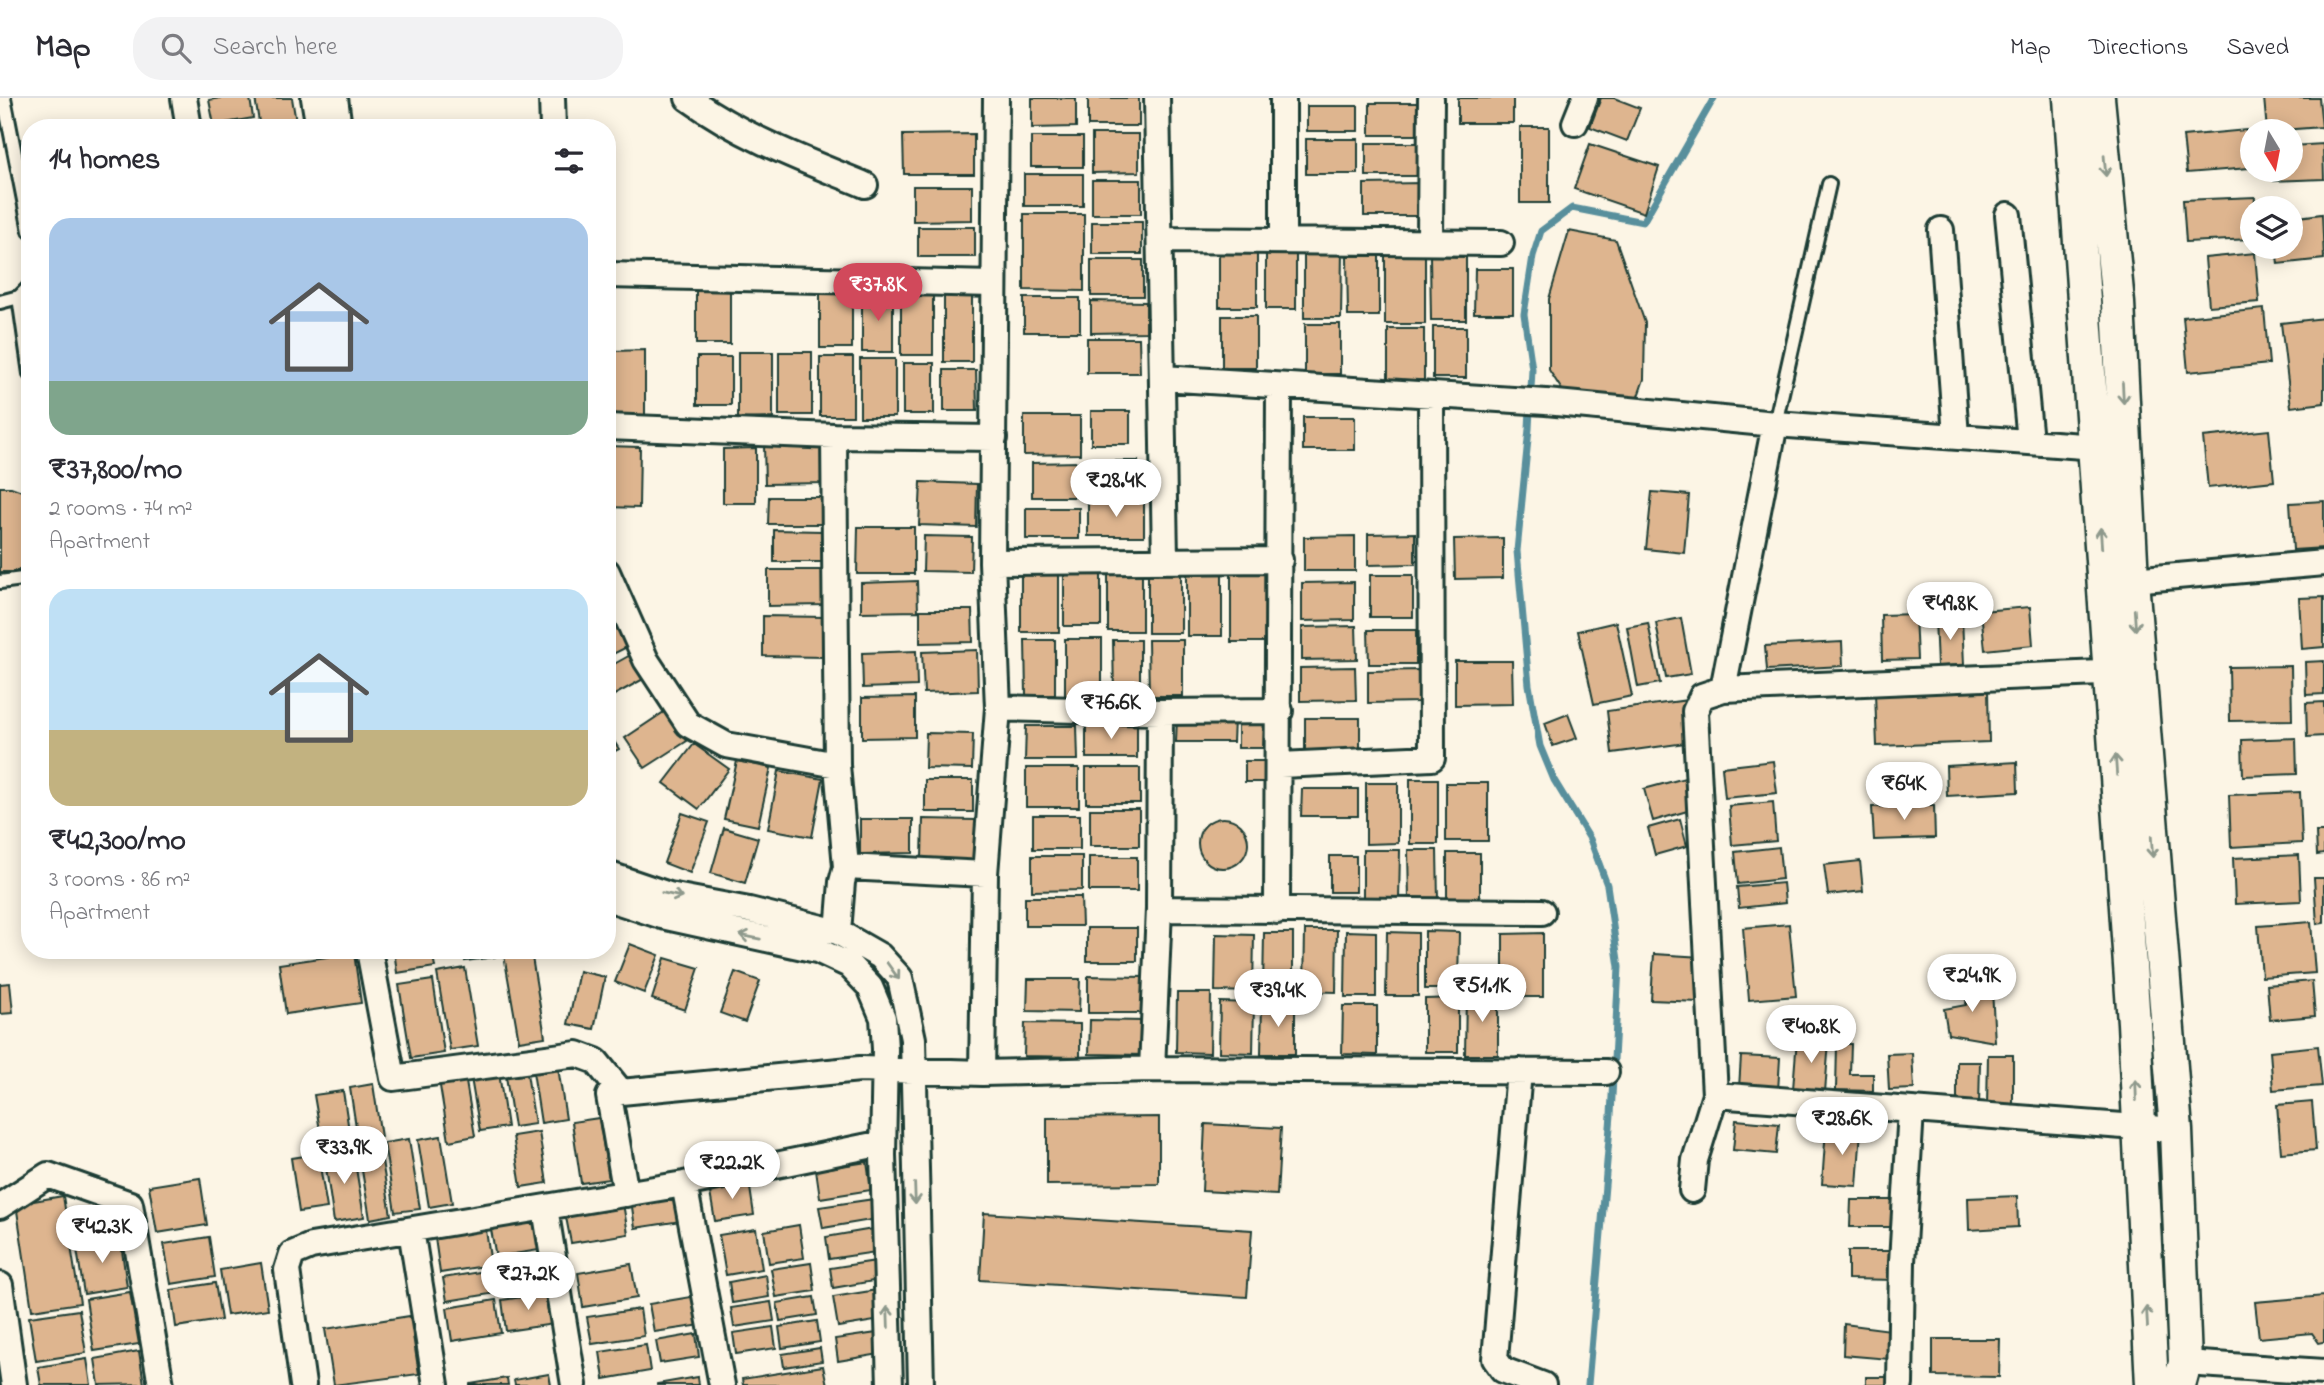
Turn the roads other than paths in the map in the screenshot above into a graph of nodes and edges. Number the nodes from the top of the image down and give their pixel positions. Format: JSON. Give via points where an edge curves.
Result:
{"nodes":[{"id":1,"x":4,"y":98,"type":"edge"},
{"id":2,"x":184,"y":98,"type":"edge"},
{"id":3,"x":314,"y":98,"type":"edge"},
{"id":4,"x":335,"y":98,"type":"edge"},
{"id":5,"x":552,"y":98,"type":"edge"},
{"id":6,"x":688,"y":98,"type":"edge"},
{"id":7,"x":996,"y":98,"type":"edge"},
{"id":8,"x":1157,"y":98,"type":"edge"},
{"id":9,"x":1283,"y":98,"type":"edge"},
{"id":10,"x":1431,"y":98,"type":"edge"},
{"id":11,"x":1585,"y":98,"type":"edge"},
{"id":12,"x":2070,"y":98,"type":"edge"},
{"id":13,"x":2098,"y":98,"type":"edge"},
{"id":14,"x":188,"y":119,"type":"edge"},
{"id":15,"x":318,"y":119,"type":"edge"},
{"id":16,"x":338,"y":119,"type":"edge"},
{"id":17,"x":553,"y":119,"type":"edge"},
{"id":18,"x":1575,"y":123,"type":"dead end"},
{"id":19,"x":1829,"y":184,"type":"dead end"},
{"id":20,"x":21,"y":185,"type":"edge"},
{"id":21,"x":865,"y":185,"type":"dead end"},
{"id":22,"x":2008,"y":215,"type":"dead end"},
{"id":23,"x":1941,"y":230,"type":"dead end"},
{"id":24,"x":1160,"y":240,"type":"junction"},
{"id":25,"x":1283,"y":240,"type":"junction"},
{"id":26,"x":1430,"y":240,"type":"junction"},
{"id":27,"x":1501,"y":243,"type":"dead end"},
{"id":28,"x":616,"y":275,"type":"edge"},
{"id":29,"x":994,"y":284,"type":"junction"},
{"id":30,"x":19,"y":297,"type":"joint"},
{"id":31,"x":0,"y":302,"type":"edge"},
{"id":32,"x":21,"y":311,"type":"edge"},
{"id":33,"x":1162,"y":378,"type":"junction"},
{"id":34,"x":1279,"y":387,"type":"junction"},
{"id":35,"x":1432,"y":396,"type":"junction"},
{"id":36,"x":1775,"y":424,"type":"junction"},
{"id":37,"x":616,"y":428,"type":"edge"},
{"id":38,"x":834,"y":436,"type":"junction"},
{"id":39,"x":1956,"y":436,"type":"junction"},
{"id":40,"x":994,"y":438,"type":"junction"},
{"id":41,"x":2030,"y":441,"type":"junction"},
{"id":42,"x":2095,"y":447,"type":"junction"},
{"id":43,"x":2126,"y":450,"type":"junction"},
{"id":44,"x":1165,"y":559,"type":"junction"},
{"id":45,"x":1280,"y":560,"type":"junction"},
{"id":46,"x":992,"y":562,"type":"junction"},
{"id":47,"x":2324,"y":563,"type":"edge"},
{"id":48,"x":21,"y":579,"type":"edge"},
{"id":49,"x":2132,"y":580,"type":"junction"},
{"id":50,"x":0,"y":582,"type":"edge"},
{"id":51,"x":616,"y":592,"type":"edge"},
{"id":52,"x":2125,"y":672,"type":"junction"},
{"id":53,"x":1723,"y":689,"type":"junction"},
{"id":54,"x":998,"y":708,"type":"junction"},
{"id":55,"x":1280,"y":711,"type":"junction"},
{"id":56,"x":1160,"y":712,"type":"junction"},
{"id":57,"x":837,"y":765,"type":"junction"},
{"id":58,"x":1280,"y":765,"type":"junction"},
{"id":59,"x":846,"y":867,"type":"junction"},
{"id":60,"x":985,"y":874,"type":"junction"},
{"id":61,"x":616,"y":877,"type":"edge"},
{"id":62,"x":616,"y":901,"type":"edge"},
{"id":63,"x":1159,"y":909,"type":"junction"},
{"id":64,"x":1277,"y":911,"type":"junction"},
{"id":65,"x":1542,"y":912,"type":"dead end"},
{"id":66,"x":838,"y":932,"type":"junction"},
{"id":67,"x":371,"y":959,"type":"edge"},
{"id":68,"x":1152,"y":1069,"type":"junction"},
{"id":69,"x":886,"y":1070,"type":"junction"},
{"id":70,"x":914,"y":1070,"type":"junction"},
{"id":71,"x":1519,"y":1071,"type":"junction"},
{"id":72,"x":1606,"y":1072,"type":"dead end"},
{"id":73,"x":982,"y":1073,"type":"junction"},
{"id":74,"x":621,"y":1092,"type":"junction"},
{"id":75,"x":1715,"y":1095,"type":"junction"},
{"id":76,"x":1911,"y":1110,"type":"junction"},
{"id":77,"x":2138,"y":1128,"type":"junction"},
{"id":78,"x":2176,"y":1130,"type":"junction"},
{"id":79,"x":883,"y":1143,"type":"junction"},
{"id":80,"x":684,"y":1184,"type":"junction"},
{"id":81,"x":1692,"y":1190,"type":"dead end"},
{"id":82,"x":626,"y":1194,"type":"junction"},
{"id":83,"x":0,"y":1206,"type":"edge"},
{"id":84,"x":545,"y":1208,"type":"junction"},
{"id":85,"x":411,"y":1230,"type":"junction"},
{"id":86,"x":0,"y":1284,"type":"edge"},
{"id":87,"x":2324,"y":1372,"type":"edge"},
{"id":88,"x":2182,"y":1374,"type":"edge"},
{"id":89,"x":15,"y":1385,"type":"edge"},
{"id":90,"x":161,"y":1385,"type":"edge"},
{"id":91,"x":303,"y":1385,"type":"edge"},
{"id":92,"x":436,"y":1385,"type":"edge"},
{"id":93,"x":574,"y":1385,"type":"edge"},
{"id":94,"x":722,"y":1385,"type":"edge"},
{"id":95,"x":890,"y":1385,"type":"edge"},
{"id":96,"x":921,"y":1385,"type":"edge"},
{"id":97,"x":1543,"y":1385,"type":"edge"},
{"id":98,"x":1900,"y":1385,"type":"edge"},
{"id":99,"x":2152,"y":1385,"type":"edge"}],
"edges":[{"from":1,"to":20,"type":"lane"},
{"from":2,"to":14,"type":"street"},
{"from":3,"to":15,"type":"street"},
{"from":4,"to":16,"type":"street"},
{"from":5,"to":17,"type":"street"},
{"from":6,"to":21,"type":"street","via":[[714,117],[789,154]]},
{"from":7,"to":29,"type":"street"},
{"from":8,"to":24,"type":"street"},
{"from":9,"to":25,"type":"street"},
{"from":10,"to":26,"type":"street"},
{"from":11,"to":18,"type":"street"},
{"from":12,"to":42,"type":"street"},
{"from":13,"to":43,"type":"street","one_way":true,"via":[[2118,303]]},
{"from":19,"to":36,"type":"lane"},
{"from":22,"to":41,"type":"street"},
{"from":23,"to":39,"type":"street"},
{"from":24,"to":25,"type":"street"},
{"from":24,"to":33,"type":"street"},
{"from":25,"to":26,"type":"street"},
{"from":26,"to":27,"type":"street"},
{"from":28,"to":29,"type":"street"},
{"from":29,"to":40,"type":"street"},
{"from":30,"to":31,"type":"lane"},
{"from":30,"to":32,"type":"lane"},
{"from":33,"to":34,"type":"street"},
{"from":33,"to":44,"type":"street"},
{"from":34,"to":35,"type":"street"},
{"from":34,"to":45,"type":"street"},
{"from":35,"to":36,"type":"street"},
{"from":35,"to":58,"type":"street","via":[[1432,758]]},
{"from":36,"to":39,"type":"street"},
{"from":36,"to":53,"type":"street"},
{"from":37,"to":38,"type":"street"},
{"from":38,"to":40,"type":"street"},
{"from":38,"to":57,"type":"street"},
{"from":39,"to":41,"type":"street"},
{"from":40,"to":46,"type":"street"},
{"from":41,"to":42,"type":"street"},
{"from":42,"to":43,"type":"street"},
{"from":52,"to":42,"type":"street","one_way":true},
{"from":43,"to":49,"type":"street"},
{"from":44,"to":45,"type":"street"},
{"from":44,"to":46,"type":"street"},
{"from":45,"to":55,"type":"street"},
{"from":46,"to":54,"type":"street"},
{"from":47,"to":49,"type":"street"},
{"from":48,"to":50,"type":"lane"},
{"from":49,"to":52,"type":"street","one_way":true},
{"from":51,"to":57,"type":"street","via":[[646,660],[688,724],[726,745]]},
{"from":52,"to":53,"type":"street"},
{"from":77,"to":52,"type":"street","one_way":true},
{"from":52,"to":78,"type":"street","one_way":true},
{"from":53,"to":75,"type":"street","via":[[1702,696],[1695,711]]},
{"from":54,"to":56,"type":"street"},
{"from":54,"to":60,"type":"street"},
{"from":55,"to":56,"type":"street"},
{"from":55,"to":58,"type":"street"},
{"from":56,"to":63,"type":"street"},
{"from":57,"to":59,"type":"street"},
{"from":58,"to":64,"type":"street"},
{"from":59,"to":60,"type":"street"},
{"from":59,"to":66,"type":"street"},
{"from":60,"to":73,"type":"street"},
{"from":61,"to":66,"type":"street","one_way":true,"via":[[669,895]]},
{"from":69,"to":62,"type":"street","one_way":true,"via":[[883,1018],[870,987],[849,965],[817,950],[662,916]]},
{"from":63,"to":64,"type":"street"},
{"from":63,"to":68,"type":"street"},
{"from":64,"to":65,"type":"street"},
{"from":66,"to":70,"type":"street","one_way":true,"via":[[880,956],[900,978],[913,1039]]},
{"from":67,"to":74,"type":"street","via":[[393,1078],[577,1054],[596,1061]]},
{"from":68,"to":71,"type":"street"},
{"from":68,"to":73,"type":"street"},
{"from":69,"to":70,"type":"street"},
{"from":69,"to":74,"type":"street"},
{"from":69,"to":79,"type":"street"},
{"from":70,"to":73,"type":"street"},
{"from":70,"to":96,"type":"street","one_way":true},
{"from":71,"to":72,"type":"street"},
{"from":71,"to":97,"type":"street","via":[[1495,1359],[1503,1370]]},
{"from":74,"to":82,"type":"street","via":[[609,1096]]},
{"from":75,"to":76,"type":"street"},
{"from":75,"to":81,"type":"street","via":[[1695,1160]]},
{"from":76,"to":77,"type":"street"},
{"from":76,"to":98,"type":"street"},
{"from":77,"to":78,"type":"street"},
{"from":99,"to":77,"type":"street","one_way":true},
{"from":78,"to":88,"type":"street"},
{"from":79,"to":80,"type":"street"},
{"from":95,"to":79,"type":"street","one_way":true},
{"from":80,"to":82,"type":"street"},
{"from":80,"to":94,"type":"street"},
{"from":82,"to":84,"type":"street"},
{"from":83,"to":90,"type":"street","via":[[48,1175],[130,1204]]},
{"from":84,"to":85,"type":"street"},
{"from":84,"to":93,"type":"street"},
{"from":85,"to":91,"type":"street","via":[[311,1246],[292,1254],[287,1270]]},
{"from":85,"to":92,"type":"street"},
{"from":86,"to":89,"type":"street"},
{"from":87,"to":88,"type":"street"}]}
